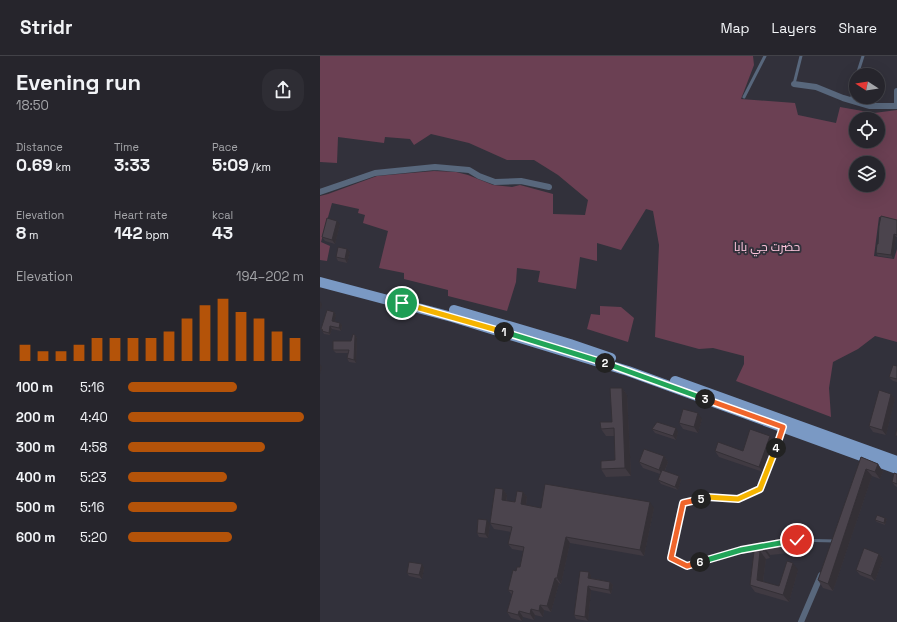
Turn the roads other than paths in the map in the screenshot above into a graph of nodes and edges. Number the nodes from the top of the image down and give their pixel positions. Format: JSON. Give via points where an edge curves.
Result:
{"nodes":[{"id":1,"x":765,"y":56,"type":"edge"},
{"id":2,"x":801,"y":56,"type":"edge"},
{"id":3,"x":864,"y":56,"type":"edge"},
{"id":4,"x":860,"y":68,"type":"edge"},
{"id":5,"x":794,"y":84,"type":"joint"},
{"id":6,"x":897,"y":91,"type":"edge"},
{"id":7,"x":744,"y":97,"type":"dead end"},
{"id":8,"x":849,"y":100,"type":"edge"},
{"id":9,"x":862,"y":104,"type":"edge"},
{"id":10,"x":897,"y":106,"type":"edge"},
{"id":11,"x":549,"y":188,"type":"dead end"},
{"id":12,"x":320,"y":192,"type":"edge"},
{"id":13,"x":320,"y":276,"type":"edge"},
{"id":14,"x":320,"y":282,"type":"edge"},
{"id":15,"x":566,"y":347,"type":"junction"},
{"id":16,"x":785,"y":424,"type":"junction"},
{"id":17,"x":894,"y":464,"type":"edge"},
{"id":18,"x":838,"y":534,"type":"edge"},
{"id":19,"x":790,"y":541,"type":"edge"},
{"id":20,"x":835,"y":541,"type":"junction"},
{"id":21,"x":762,"y":546,"type":"edge"},
{"id":22,"x":832,"y":549,"type":"edge"},
{"id":23,"x":823,"y":571,"type":"edge"},
{"id":24,"x":801,"y":622,"type":"edge"}],
"edges":[{"from":1,"to":7,"type":"lane"},
{"from":2,"to":5,"type":"lane"},
{"from":3,"to":4,"type":"lane"},
{"from":5,"to":8,"type":"street","via":[[816,86]]},
{"from":6,"to":10,"type":"street"},
{"from":9,"to":10,"type":"street"},
{"from":11,"to":12,"type":"street","via":[[521,181],[495,182],[469,170],[435,167],[375,173]]},
{"from":13,"to":15,"type":"main road","via":[[458,311]]},
{"from":14,"to":15,"type":"main road"},
{"from":15,"to":16,"type":"main road","via":[[710,393]]},
{"from":16,"to":17,"type":"main road"},
{"from":16,"to":17,"type":"main road","via":[[863,460]]},
{"from":16,"to":21,"type":"lane","via":[[760,489],[738,499],[707,497],[683,503],[671,558],[687,566]]},
{"from":18,"to":20,"type":"street"},
{"from":19,"to":20,"type":"lane"},
{"from":20,"to":22,"type":"street"},
{"from":23,"to":24,"type":"street"}]}
